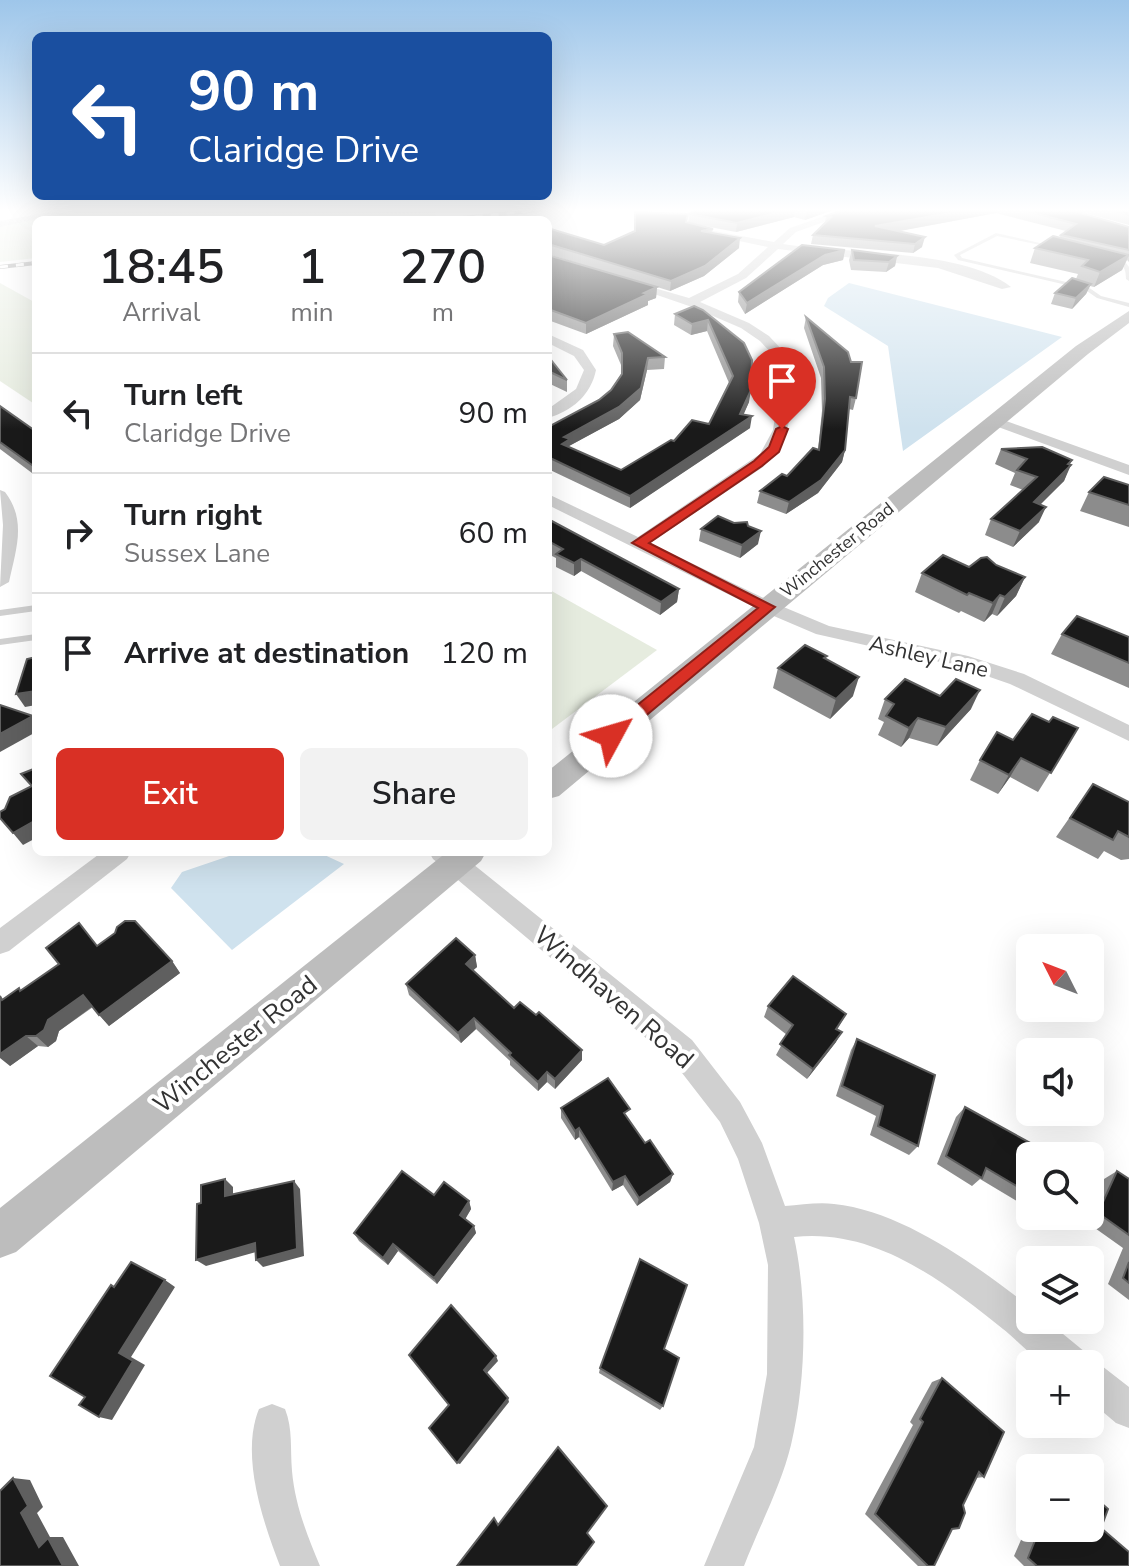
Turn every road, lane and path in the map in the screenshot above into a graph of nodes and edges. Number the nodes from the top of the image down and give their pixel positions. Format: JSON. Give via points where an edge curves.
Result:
{"nodes":[{"id":1,"x":627,"y":283,"type":"edge"},
{"id":2,"x":728,"y":283,"type":"edge"},
{"id":3,"x":999,"y":283,"type":"edge"},
{"id":4,"x":1064,"y":283,"type":"edge"},
{"id":5,"x":1006,"y":287,"type":"dead end"},
{"id":6,"x":689,"y":303,"type":"junction"},
{"id":7,"x":1129,"y":305,"type":"edge"},
{"id":8,"x":1129,"y":316,"type":"edge"},
{"id":9,"x":552,"y":340,"type":"edge"},
{"id":10,"x":552,"y":412,"type":"edge"},
{"id":11,"x":995,"y":421,"type":"junction"},
{"id":12,"x":1129,"y":471,"type":"edge"},
{"id":13,"x":0,"y":495,"type":"edge"},
{"id":14,"x":552,"y":501,"type":"edge"},
{"id":15,"x":639,"y":543,"type":"junction"},
{"id":16,"x":0,"y":582,"type":"edge"},
{"id":17,"x":768,"y":607,"type":"junction"},
{"id":18,"x":32,"y":609,"type":"edge"},
{"id":19,"x":0,"y":613,"type":"edge"},
{"id":20,"x":32,"y":638,"type":"edge"},
{"id":21,"x":0,"y":642,"type":"edge"},
{"id":22,"x":1129,"y":734,"type":"edge"},
{"id":23,"x":552,"y":785,"type":"edge"},
{"id":24,"x":114,"y":856,"type":"edge"},
{"id":25,"x":456,"y":856,"type":"edge"},
{"id":26,"x":0,"y":943,"type":"edge"},
{"id":27,"x":775,"y":1223,"type":"junction"},
{"id":28,"x":0,"y":1236,"type":"edge"},
{"id":29,"x":1056,"y":1350,"type":"edge"},
{"id":30,"x":1104,"y":1389,"type":"edge"},
{"id":31,"x":1129,"y":1410,"type":"edge"},
{"id":32,"x":272,"y":1422,"type":"dead end"},
{"id":33,"x":300,"y":1566,"type":"edge"},
{"id":34,"x":724,"y":1566,"type":"edge"}],
"edges":[{"from":1,"to":6,"type":"street"},
{"from":2,"to":6,"type":"street"},
{"from":3,"to":5,"type":"street"},
{"from":4,"to":7,"type":"lane"},
{"from":6,"to":15,"type":"street","via":[[738,322],[775,349],[788,374],[782,429],[774,449],[758,464]]},
{"from":8,"to":11,"type":"main road","name":"Winchester Road"},
{"from":9,"to":10,"type":"street","via":[[579,353],[590,370],[585,389]]},
{"from":11,"to":12,"type":"street"},
{"from":11,"to":17,"type":"main road","name":"Winchester Road"},
{"from":13,"to":16,"type":"street","via":[[12,521]]},
{"from":14,"to":15,"type":"street","name":"Ashley Lane"},
{"from":15,"to":17,"type":"street","name":"Ashley Lane"},
{"from":17,"to":22,"type":"street","name":"Ashley Lane","via":[[823,630],[961,660],[1017,679]]},
{"from":17,"to":23,"type":"main road","name":"Winchester Road"},
{"from":18,"to":19,"type":"lane"},
{"from":20,"to":21,"type":"lane"},
{"from":24,"to":26,"type":"street"},
{"from":25,"to":27,"type":"street","name":"Windhaven Road","via":[[682,1050],[730,1112]]},
{"from":25,"to":28,"type":"main road","name":"Winchester Road"},
{"from":27,"to":29,"type":"street","via":[[840,1220],[905,1243],[973,1283]]},
{"from":27,"to":34,"type":"street","name":"Windhaven Road","via":[[784,1265],[785,1374],[772,1447]]},
{"from":30,"to":31,"type":"street"},
{"from":32,"to":33,"type":"street","via":[[281,1519]]}]}
